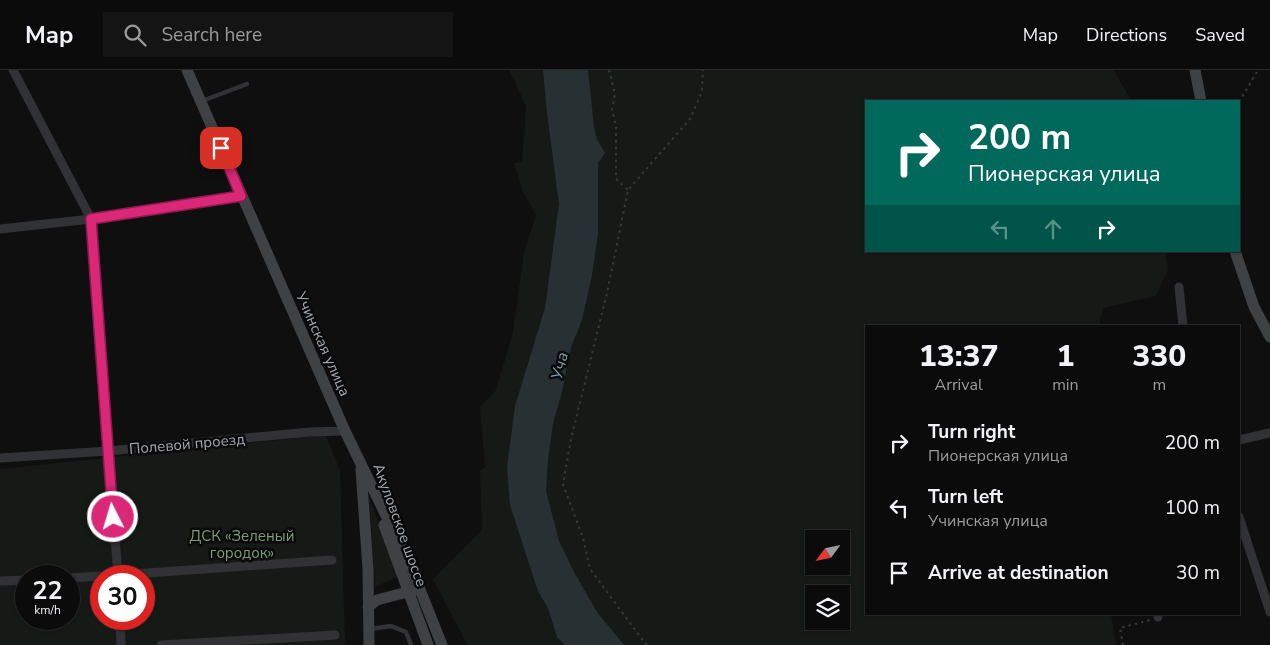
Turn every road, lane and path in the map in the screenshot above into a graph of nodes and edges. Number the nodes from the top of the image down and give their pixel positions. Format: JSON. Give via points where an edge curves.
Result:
{"nodes":[{"id":1,"x":13,"y":70,"type":"edge"},
{"id":2,"x":188,"y":70,"type":"edge"},
{"id":3,"x":609,"y":70,"type":"edge"},
{"id":4,"x":703,"y":70,"type":"edge"},
{"id":5,"x":1195,"y":70,"type":"edge"},
{"id":6,"x":1258,"y":70,"type":"edge"},
{"id":7,"x":247,"y":84,"type":"dead end"},
{"id":8,"x":1201,"y":100,"type":"edge"},
{"id":9,"x":1240,"y":100,"type":"edge"},
{"id":10,"x":201,"y":101,"type":"junction"},
{"id":11,"x":628,"y":190,"type":"junction"},
{"id":12,"x":241,"y":196,"type":"junction"},
{"id":13,"x":91,"y":219,"type":"junction"},
{"id":14,"x":0,"y":229,"type":"edge"},
{"id":15,"x":1235,"y":252,"type":"edge"},
{"id":16,"x":1179,"y":287,"type":"dead end"},
{"id":17,"x":1183,"y":325,"type":"edge"},
{"id":18,"x":1270,"y":337,"type":"edge"},
{"id":19,"x":345,"y":431,"type":"junction"},
{"id":20,"x":1270,"y":434,"type":"edge"},
{"id":21,"x":1240,"y":440,"type":"edge"},
{"id":22,"x":108,"y":451,"type":"junction"},
{"id":23,"x":0,"y":458,"type":"edge"},
{"id":24,"x":360,"y":462,"type":"junction"},
{"id":25,"x":1240,"y":520,"type":"edge"},
{"id":26,"x":332,"y":560,"type":"dead end"},
{"id":27,"x":117,"y":565,"type":"edge"},
{"id":28,"x":155,"y":573,"type":"edge"},
{"id":29,"x":15,"y":580,"type":"edge"},
{"id":30,"x":0,"y":581,"type":"edge"},
{"id":31,"x":408,"y":591,"type":"junction"},
{"id":32,"x":421,"y":591,"type":"junction"},
{"id":33,"x":368,"y":608,"type":"junction"},
{"id":34,"x":1270,"y":612,"type":"edge"},
{"id":35,"x":1158,"y":616,"type":"edge"},
{"id":36,"x":369,"y":629,"type":"junction"},
{"id":37,"x":120,"y":630,"type":"edge"},
{"id":38,"x":335,"y":635,"type":"dead end"},
{"id":39,"x":121,"y":645,"type":"edge"},
{"id":40,"x":162,"y":645,"type":"edge"},
{"id":41,"x":369,"y":645,"type":"edge"},
{"id":42,"x":411,"y":645,"type":"edge"},
{"id":43,"x":428,"y":645,"type":"edge"},
{"id":44,"x":442,"y":645,"type":"edge"},
{"id":45,"x":647,"y":645,"type":"edge"},
{"id":46,"x":1123,"y":645,"type":"edge"}],
"edges":[{"from":1,"to":13,"type":"street"},
{"from":2,"to":10,"type":"main road","name":"Учинская улица"},
{"from":3,"to":11,"type":"path","via":[[616,94],[612,109],[616,127],[616,179]]},
{"from":4,"to":11,"type":"path","via":[[702,91],[690,119]]},
{"from":5,"to":8,"type":"main road"},
{"from":6,"to":9,"type":"path"},
{"from":7,"to":10,"type":"lane"},
{"from":10,"to":12,"type":"main road","name":"Учинская улица"},
{"from":11,"to":45,"type":"path","via":[[607,294],[570,438],[563,484],[583,538],[590,569]]},
{"from":12,"to":13,"type":"street"},
{"from":12,"to":19,"type":"main road","name":"Учинская улица"},
{"from":13,"to":14,"type":"street"},
{"from":13,"to":22,"type":"street"},
{"from":15,"to":18,"type":"main road","via":[[1254,307]]},
{"from":16,"to":17,"type":"street"},
{"from":19,"to":22,"type":"street","name":"Полевой проезд"},
{"from":19,"to":24,"type":"main road","name":"Учинская улица"},
{"from":20,"to":21,"type":"street"},
{"from":22,"to":23,"type":"street","name":"Полевой проезд"},
{"from":22,"to":27,"type":"street"},
{"from":24,"to":31,"type":"main road","name":"Акуловское шоссе"},
{"from":24,"to":32,"type":"main road","name":"Акуловское шоссе"},
{"from":24,"to":33,"type":"main road","name":"Учинская улица"},
{"from":25,"to":34,"type":"street"},
{"from":26,"to":28,"type":"street"},
{"from":29,"to":30,"type":"street"},
{"from":31,"to":32,"type":"main road"},
{"from":31,"to":33,"type":"main road","via":[[377,600]]},
{"from":31,"to":43,"type":"main road","name":"Акуловское шоссе"},
{"from":32,"to":44,"type":"main road","name":"Акуловское шоссе"},
{"from":33,"to":36,"type":"main road","name":"Учинская улица"},
{"from":35,"to":46,"type":"path","via":[[1120,628]]},
{"from":36,"to":41,"type":"main road","name":"Учинская улица"},
{"from":36,"to":42,"type":"lane","via":[[391,626],[406,632]]},
{"from":37,"to":39,"type":"street"},
{"from":38,"to":40,"type":"street"}]}
